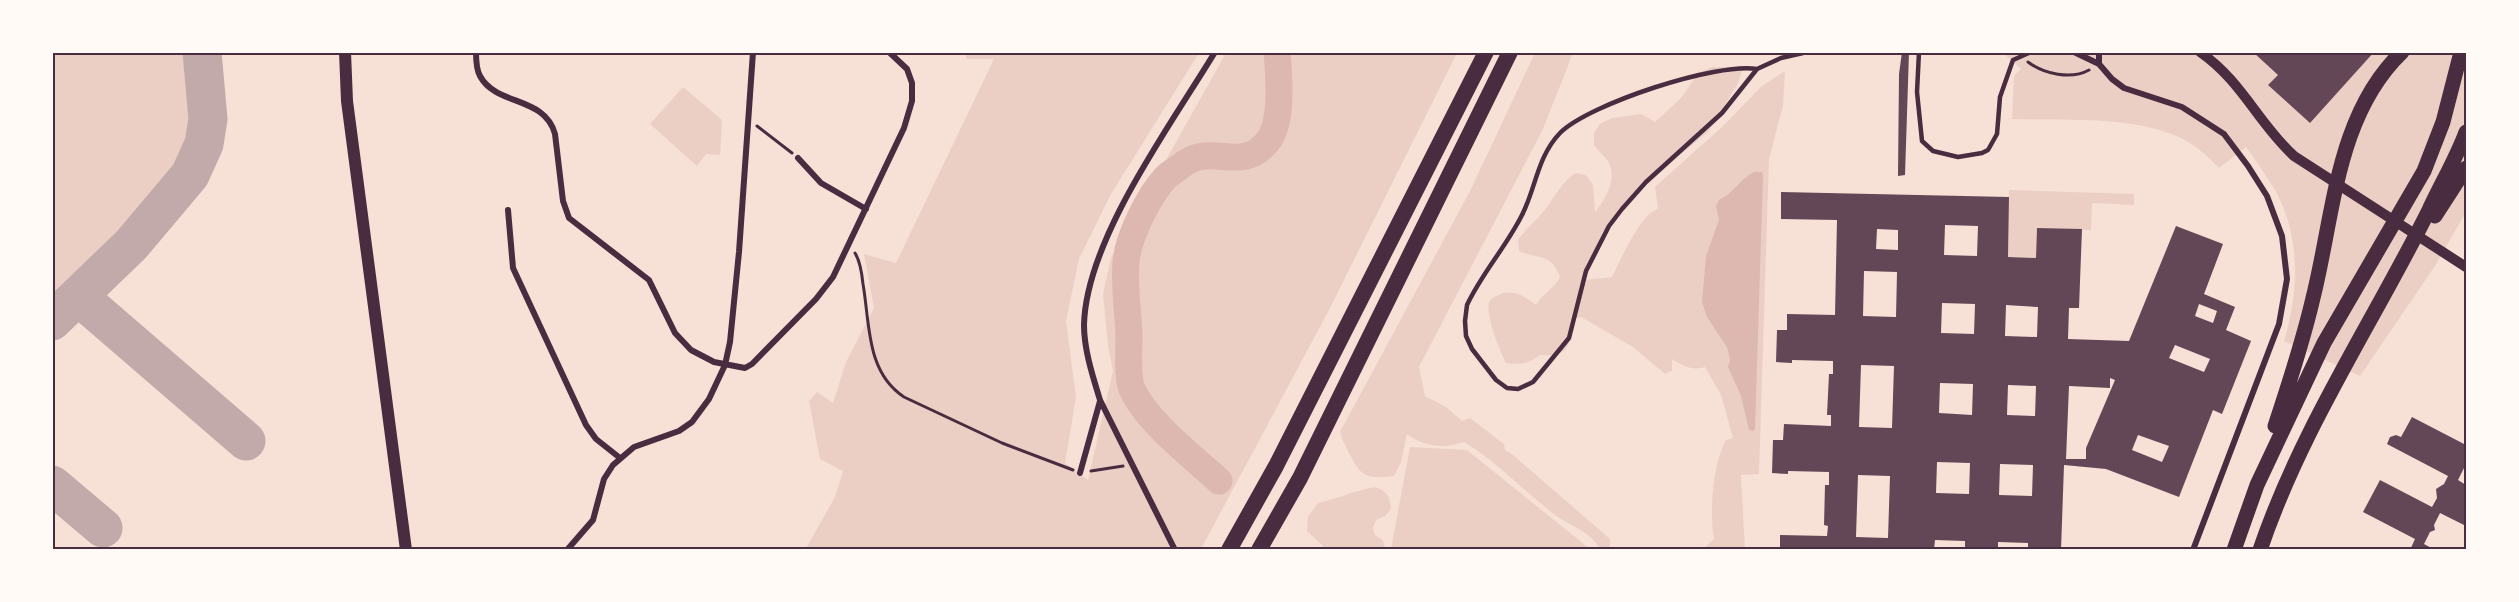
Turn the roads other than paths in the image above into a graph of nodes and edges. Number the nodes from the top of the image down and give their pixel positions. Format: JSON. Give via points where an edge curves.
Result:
{"nodes":[{"id":1,"x":345,"y":52,"type":"edge"},
{"id":2,"x":476,"y":52,"type":"edge"},
{"id":3,"x":753,"y":52,"type":"edge"},
{"id":4,"x":889,"y":52,"type":"edge"},
{"id":5,"x":1215,"y":52,"type":"edge"},
{"id":6,"x":1486,"y":52,"type":"edge"},
{"id":7,"x":1510,"y":52,"type":"edge"},
{"id":8,"x":1919,"y":52,"type":"edge"},
{"id":9,"x":2031,"y":52,"type":"edge"},
{"id":10,"x":2074,"y":52,"type":"edge"},
{"id":11,"x":2099,"y":52,"type":"edge"},
{"id":12,"x":2199,"y":52,"type":"edge"},
{"id":13,"x":2402,"y":52,"type":"edge"},
{"id":14,"x":2461,"y":52,"type":"edge"},
{"id":15,"x":1803,"y":53,"type":"edge"},
{"id":16,"x":2099,"y":64,"type":"junction"},
{"id":17,"x":1757,"y":69,"type":"junction"},
{"id":18,"x":2466,"y":132,"type":"edge"},
{"id":19,"x":798,"y":158,"type":"road end"},
{"id":20,"x":2466,"y":168,"type":"edge"},
{"id":21,"x":866,"y":209,"type":"junction"},
{"id":22,"x":508,"y":210,"type":"dead end"},
{"id":23,"x":2466,"y":267,"type":"edge"},
{"id":24,"x":2400,"y":268,"type":"junction"},
{"id":25,"x":725,"y":365,"type":"junction"},
{"id":26,"x":1100,"y":400,"type":"junction"},
{"id":27,"x":620,"y":458,"type":"junction"},
{"id":28,"x":1080,"y":473,"type":"road end"},
{"id":29,"x":2257,"y":485,"type":"junction"},
{"id":30,"x":406,"y":549,"type":"edge"},
{"id":31,"x":567,"y":549,"type":"edge"},
{"id":32,"x":1175,"y":549,"type":"edge"},
{"id":33,"x":1229,"y":549,"type":"edge"},
{"id":34,"x":1259,"y":549,"type":"edge"},
{"id":35,"x":2193,"y":549,"type":"edge"},
{"id":36,"x":2234,"y":549,"type":"edge"},
{"id":37,"x":2260,"y":549,"type":"edge"}],
"edges":[{"from":1,"to":30,"type":"main road","via":[[347,100]]},
{"from":2,"to":25,"type":"street","via":[[479,74],[489,88],[533,107],[552,125],[569,218],[649,280],[684,345],[698,356]]},
{"from":3,"to":25,"type":"street","via":[[739,252]]},
{"from":4,"to":21,"type":"street","via":[[907,69],[912,102]]},
{"from":5,"to":26,"type":"street","via":[[1124,200],[1100,256],[1084,325]]},
{"from":6,"to":33,"type":"highway","via":[[1276,466]]},
{"from":7,"to":34,"type":"highway","via":[[1300,478]]},
{"from":8,"to":9,"type":"lane","via":[[1917,92],[1922,141],[1933,152],[1958,157],[1972,157],[1988,150],[1997,134],[2000,97],[2013,60]]},
{"from":10,"to":16,"type":"street"},
{"from":11,"to":16,"type":"street"},
{"from":12,"to":23,"type":"street","via":[[2233,80],[2278,141]]},
{"from":13,"to":29,"type":"highway","via":[[2376,83],[2350,133],[2307,324]]},
{"from":14,"to":29,"type":"highway","via":[[2443,122],[2424,171],[2324,343]]},
{"from":15,"to":17,"type":"lane"},
{"from":16,"to":35,"type":"street","via":[[2124,88],[2182,107],[2223,134],[2267,196],[2282,236],[2287,279],[2279,324]]},
{"from":17,"to":17,"type":"lane","via":[[1722,113],[1646,182],[1609,226],[1586,271],[1569,338],[1541,374],[1518,388],[1496,380],[1466,336],[1467,305],[1523,214],[1541,161],[1560,133],[1589,114],[1652,90],[1705,73]]},
{"from":18,"to":24,"type":"highway"},
{"from":19,"to":21,"type":"street","via":[[821,183]]},
{"from":20,"to":24,"type":"highway"},
{"from":21,"to":25,"type":"street","via":[[833,277],[821,293],[749,367]]},
{"from":22,"to":27,"type":"street","via":[[513,268],[586,425],[596,439]]},
{"from":24,"to":37,"type":"highway","via":[[2336,381],[2280,492]]},
{"from":25,"to":27,"type":"street","via":[[697,417],[679,431],[643,442]]},
{"from":26,"to":28,"type":"street"},
{"from":26,"to":32,"type":"street"},
{"from":27,"to":31,"type":"street","via":[[604,479],[589,526]]},
{"from":29,"to":36,"type":"highway"}]}
